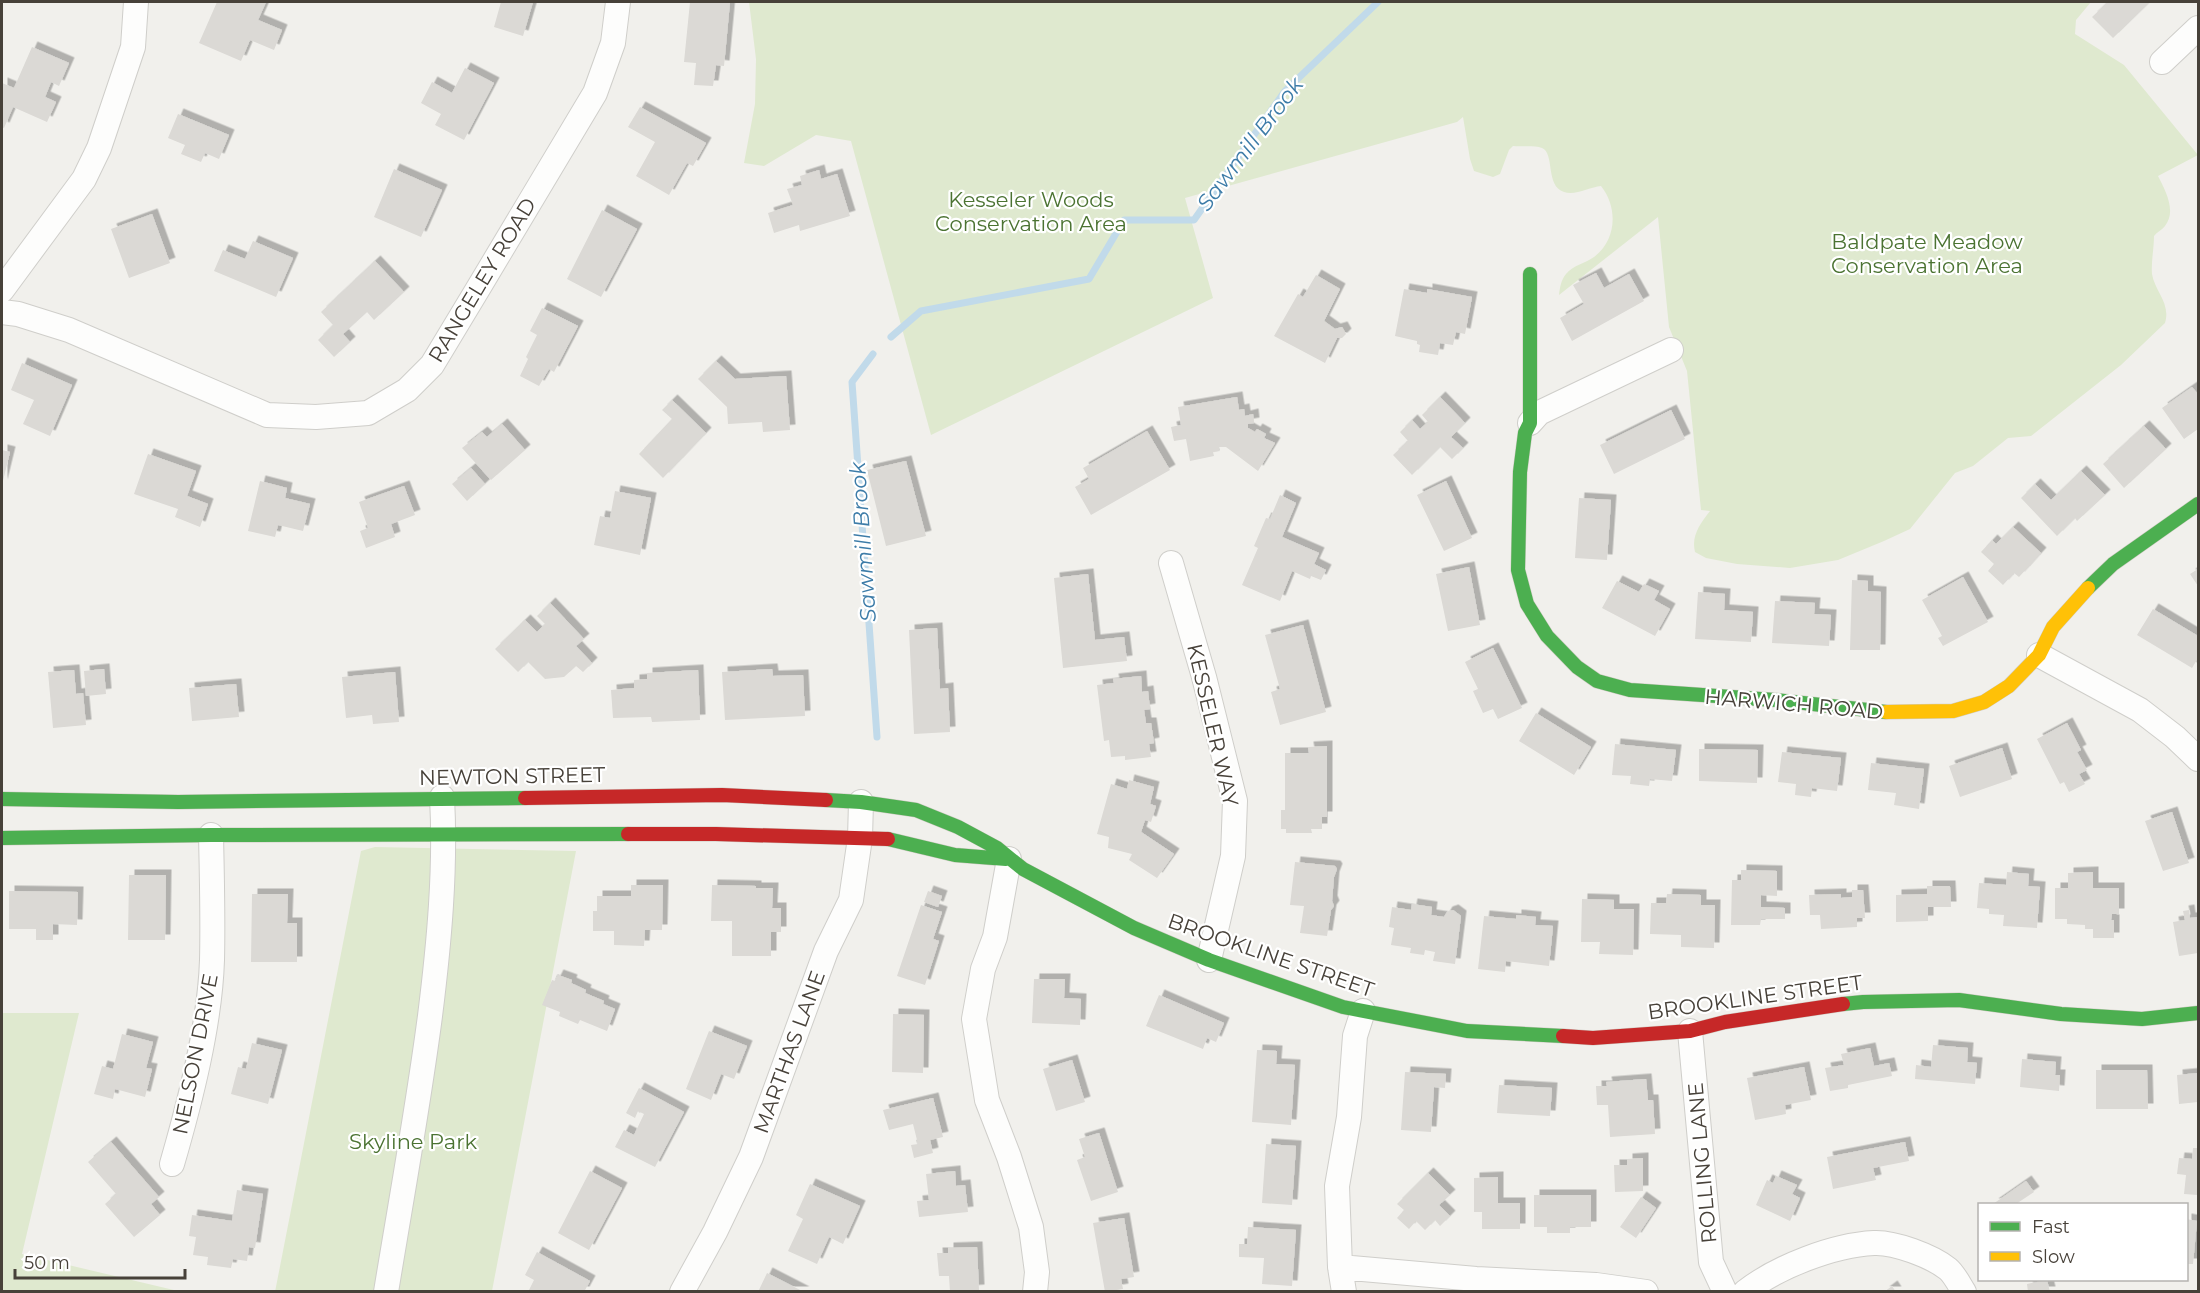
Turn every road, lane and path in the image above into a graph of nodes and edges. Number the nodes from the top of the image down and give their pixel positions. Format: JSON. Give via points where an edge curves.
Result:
{"nodes":[{"id":1,"x":136,"y":2,"type":"edge"},
{"id":2,"x":618,"y":2,"type":"edge"},
{"id":3,"x":2199,"y":28,"type":"edge"},
{"id":4,"x":2163,"y":62,"type":"dead end"},
{"id":5,"x":1530,"y":274,"type":"dead end"},
{"id":6,"x":2,"y":290,"type":"edge"},
{"id":7,"x":2,"y":312,"type":"edge"},
{"id":8,"x":1671,"y":350,"type":"dead end"},
{"id":9,"x":1530,"y":423,"type":"junction"},
{"id":10,"x":2199,"y":504,"type":"edge"},
{"id":11,"x":1171,"y":563,"type":"dead end"},
{"id":12,"x":2038,"y":655,"type":"junction"},
{"id":13,"x":2199,"y":759,"type":"edge"},
{"id":14,"x":442,"y":797,"type":"junction"},
{"id":15,"x":2,"y":799,"type":"edge"},
{"id":16,"x":861,"y":802,"type":"junction"},
{"id":17,"x":211,"y":835,"type":"junction"},
{"id":18,"x":444,"y":836,"type":"junction"},
{"id":19,"x":2,"y":838,"type":"edge"},
{"id":20,"x":860,"y":838,"type":"junction"},
{"id":21,"x":1009,"y":859,"type":"junction"},
{"id":22,"x":1055,"y":887,"type":"joint"},
{"id":23,"x":1209,"y":960,"type":"junction"},
{"id":24,"x":1363,"y":1011,"type":"junction"},
{"id":25,"x":2199,"y":1013,"type":"edge"},
{"id":26,"x":1690,"y":1031,"type":"junction"},
{"id":27,"x":172,"y":1164,"type":"dead end"},
{"id":28,"x":1340,"y":1267,"type":"junction"},
{"id":29,"x":386,"y":1292,"type":"edge"},
{"id":30,"x":682,"y":1292,"type":"edge"},
{"id":31,"x":1035,"y":1292,"type":"edge"},
{"id":32,"x":1344,"y":1292,"type":"edge"},
{"id":33,"x":1646,"y":1292,"type":"edge"},
{"id":34,"x":1725,"y":1292,"type":"edge"},
{"id":35,"x":1744,"y":1292,"type":"edge"},
{"id":36,"x":1964,"y":1292,"type":"edge"}],
"edges":[{"from":1,"to":6,"type":"street","via":[[133,47],[99,148],[84,178]]},
{"from":2,"to":7,"type":"street","name":"RANGELEY ROAD","via":[[613,43],[595,93],[432,365],[407,390],[368,413],[267,415],[69,330]]},
{"from":3,"to":4,"type":"street"},
{"from":5,"to":9,"type":"main road","name":"HARWICH ROAD"},
{"from":8,"to":9,"type":"street","via":[[1539,413]]},
{"from":9,"to":12,"type":"main road","name":"HARWICH ROAD","via":[[1520,472],[1518,570],[1527,604],[1547,636],[1576,667],[1597,681],[1674,695],[1890,712],[1953,711],[1984,702],[2009,686]]},
{"from":10,"to":12,"type":"main road","name":"HARWICH ROAD","via":[[2113,564],[2089,586],[2053,627]]},
{"from":11,"to":23,"type":"street","name":"KESSELER WAY","via":[[1235,801],[1233,856]]},
{"from":12,"to":13,"type":"street","via":[[2140,710]]},
{"from":14,"to":15,"type":"main road","name":"NEWTON STREET","via":[[186,802]]},
{"from":14,"to":16,"type":"main road","name":"NEWTON STREET","via":[[722,795]]},
{"from":14,"to":18,"type":"street"},
{"from":16,"to":20,"type":"street","name":"MARTHAS LANE"},
{"from":16,"to":21,"type":"main road","name":"NEWTON STREET","via":[[916,810],[958,827]]},
{"from":17,"to":18,"type":"main road","name":"NEWTON STREET"},
{"from":17,"to":19,"type":"main road","name":"NEWTON STREET"},
{"from":17,"to":27,"type":"street","name":"NELSON DRIVE","via":[[212,961],[207,1009],[186,1116]]},
{"from":18,"to":20,"type":"main road","name":"NEWTON STREET","via":[[716,834]]},
{"from":18,"to":29,"type":"street","via":[[437,958],[421,1088]]},
{"from":20,"to":21,"type":"main road","name":"NEWTON STREET","via":[[887,839],[955,855]]},
{"from":20,"to":30,"type":"street","name":"MARTHAS LANE","via":[[851,900],[826,951],[751,1157]]},
{"from":21,"to":22,"type":"main road","name":"NEWTON STREET"},
{"from":21,"to":31,"type":"street","via":[[974,1019],[987,1100],[1031,1227],[1037,1272]]},
{"from":22,"to":23,"type":"main road","name":"BROOKLINE STREET","via":[[1134,928]]},
{"from":23,"to":24,"type":"main road","name":"BROOKLINE STREET"},
{"from":24,"to":26,"type":"main road","name":"BROOKLINE STREET","via":[[1467,1031],[1593,1038]]},
{"from":24,"to":28,"type":"street","via":[[1355,1036],[1349,1117],[1337,1186]]},
{"from":25,"to":26,"type":"main road","name":"BROOKLINE STREET","via":[[2142,1019],[2061,1014],[1959,1000],[1863,1002],[1737,1020]]},
{"from":26,"to":34,"type":"street","name":"ROLLING LANE","via":[[1711,1263]]},
{"from":28,"to":32,"type":"street"},
{"from":28,"to":33,"type":"street"},
{"from":35,"to":36,"type":"street","via":[[1790,1265],[1845,1247],[1876,1243],[1899,1246],[1948,1269]]}]}
